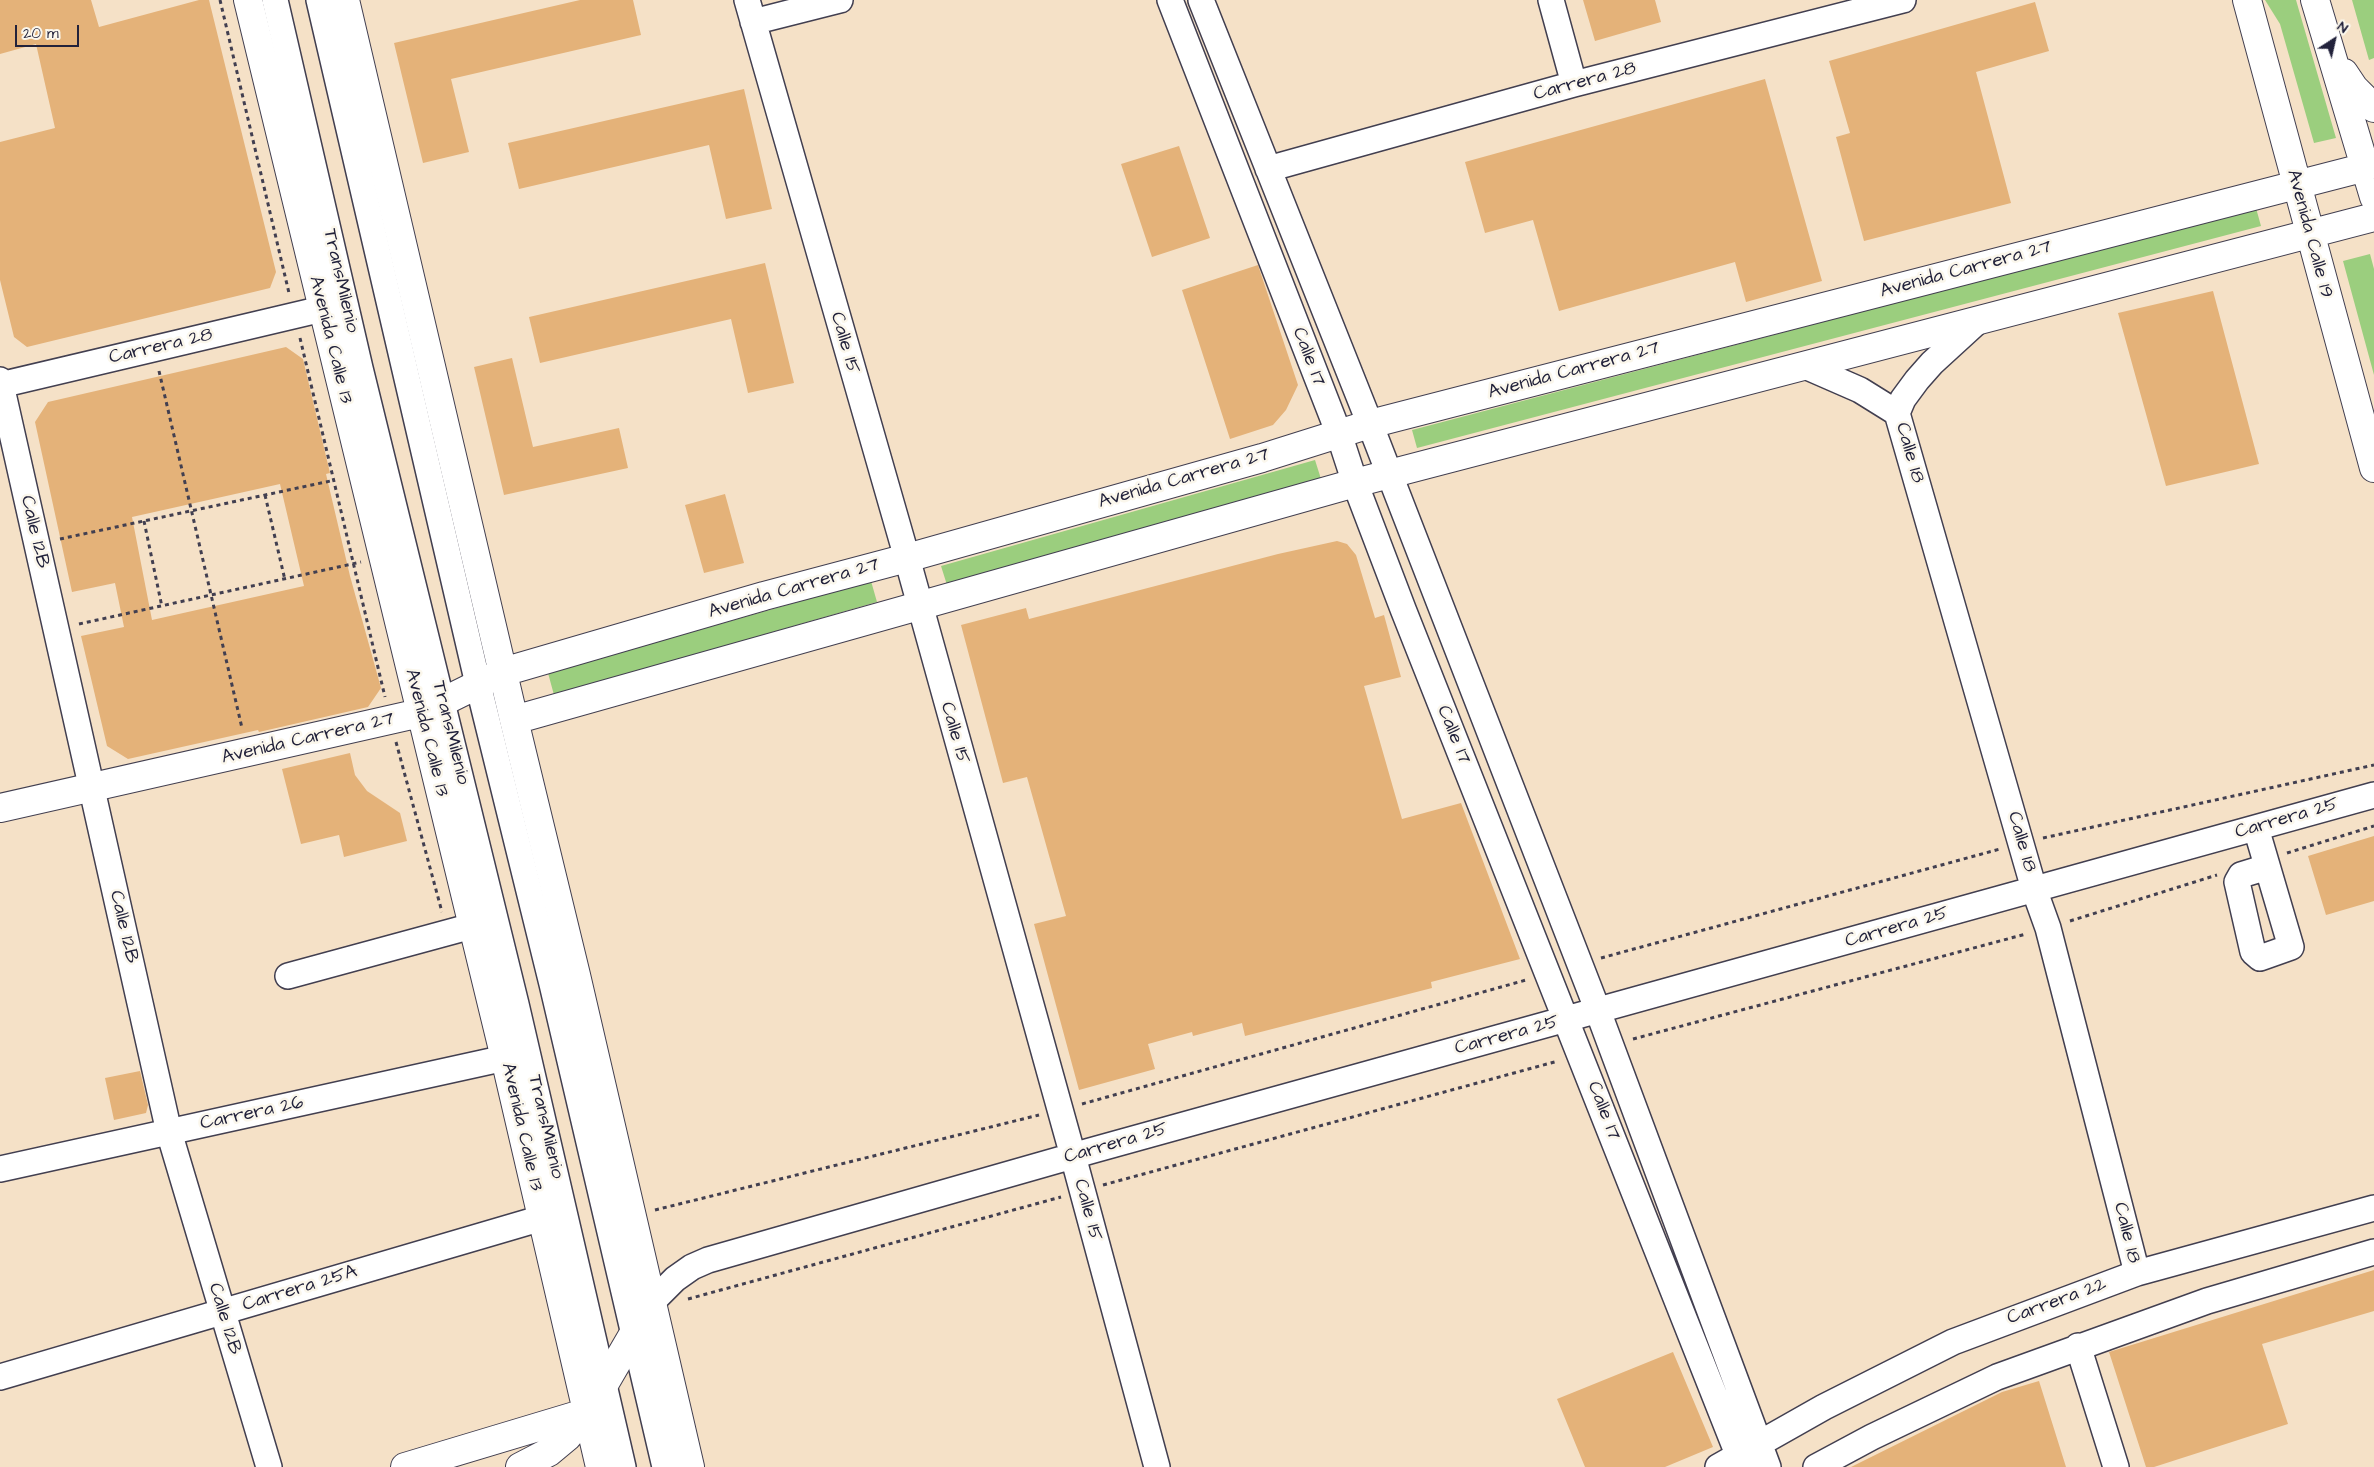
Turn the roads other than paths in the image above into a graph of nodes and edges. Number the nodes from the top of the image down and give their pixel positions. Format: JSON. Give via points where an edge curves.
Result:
{"nodes":[{"id":1,"x":248,"y":0,"type":"edge"},
{"id":2,"x":275,"y":0,"type":"edge"},
{"id":3,"x":319,"y":0,"type":"edge"},
{"id":4,"x":345,"y":0,"type":"edge"},
{"id":5,"x":840,"y":0,"type":"edge"},
{"id":6,"x":1170,"y":0,"type":"edge"},
{"id":7,"x":1201,"y":0,"type":"edge"},
{"id":8,"x":1551,"y":0,"type":"edge"},
{"id":9,"x":1903,"y":0,"type":"edge"},
{"id":10,"x":2246,"y":0,"type":"edge"},
{"id":11,"x":2315,"y":0,"type":"edge"},
{"id":12,"x":1875,"y":4,"type":"edge"},
{"id":13,"x":750,"y":11,"type":"edge"},
{"id":14,"x":2332,"y":53,"type":"junction"},
{"id":15,"x":1574,"y":84,"type":"junction"},
{"id":16,"x":2374,"y":108,"type":"edge"},
{"id":17,"x":2370,"y":166,"type":"edge"},
{"id":18,"x":1268,"y":169,"type":"junction"},
{"id":19,"x":2296,"y":184,"type":"junction"},
{"id":20,"x":2374,"y":197,"type":"edge"},
{"id":21,"x":2374,"y":217,"type":"edge"},
{"id":22,"x":2309,"y":234,"type":"junction"},
{"id":23,"x":322,"y":309,"type":"junction"},
{"id":24,"x":1979,"y":320,"type":"junction"},
{"id":25,"x":1805,"y":366,"type":"junction"},
{"id":26,"x":0,"y":383,"type":"edge"},
{"id":27,"x":1898,"y":413,"type":"junction"},
{"id":28,"x":1370,"y":424,"type":"junction"},
{"id":29,"x":1339,"y":434,"type":"junction"},
{"id":30,"x":2374,"y":468,"type":"edge"},
{"id":31,"x":1389,"y":475,"type":"junction"},
{"id":32,"x":1355,"y":482,"type":"junction"},
{"id":33,"x":906,"y":558,"type":"junction"},
{"id":34,"x":918,"y":604,"type":"junction"},
{"id":35,"x":503,"y":672,"type":"junction"},
{"id":36,"x":478,"y":684,"type":"junction"},
{"id":37,"x":432,"y":708,"type":"junction"},
{"id":38,"x":514,"y":720,"type":"junction"},
{"id":39,"x":92,"y":787,"type":"junction"},
{"id":40,"x":2374,"y":795,"type":"edge"},
{"id":41,"x":0,"y":808,"type":"edge"},
{"id":42,"x":2256,"y":828,"type":"junction"},
{"id":43,"x":2266,"y":864,"type":"road end"},
{"id":44,"x":2034,"y":889,"type":"junction"},
{"id":45,"x":472,"y":926,"type":"junction"},
{"id":46,"x":288,"y":976,"type":"dead end"},
{"id":47,"x":1598,"y":1011,"type":"junction"},
{"id":48,"x":1567,"y":1020,"type":"junction"},
{"id":49,"x":494,"y":1061,"type":"junction"},
{"id":50,"x":169,"y":1132,"type":"junction"},
{"id":51,"x":1073,"y":1156,"type":"junction"},
{"id":52,"x":0,"y":1169,"type":"edge"},
{"id":53,"x":2374,"y":1208,"type":"edge"},
{"id":54,"x":542,"y":1218,"type":"junction"},
{"id":55,"x":2374,"y":1252,"type":"edge"},
{"id":56,"x":2137,"y":1273,"type":"junction"},
{"id":57,"x":652,"y":1302,"type":"junction"},
{"id":58,"x":222,"y":1312,"type":"junction"},
{"id":59,"x":634,"y":1333,"type":"junction"},
{"id":60,"x":2078,"y":1346,"type":"junction"},
{"id":61,"x":0,"y":1377,"type":"edge"},
{"id":62,"x":605,"y":1382,"type":"junction"},
{"id":63,"x":588,"y":1412,"type":"junction"},
{"id":64,"x":1746,"y":1460,"type":"edge"},
{"id":65,"x":269,"y":1467,"type":"edge"},
{"id":66,"x":405,"y":1467,"type":"edge"},
{"id":67,"x":520,"y":1467,"type":"edge"},
{"id":68,"x":600,"y":1467,"type":"edge"},
{"id":69,"x":623,"y":1467,"type":"edge"},
{"id":70,"x":665,"y":1467,"type":"edge"},
{"id":71,"x":690,"y":1467,"type":"edge"},
{"id":72,"x":1157,"y":1467,"type":"edge"},
{"id":73,"x":1816,"y":1467,"type":"edge"},
{"id":74,"x":2116,"y":1467,"type":"edge"}],
"edges":[{"from":1,"to":23,"type":"main road","name":"Avenida Calle 13"},
{"from":2,"to":37,"type":"street","name":"TransMilenio","via":[[360,368]]},
{"from":3,"to":36,"type":"street","name":"TransMilenio"},
{"from":4,"to":35,"type":"main road"},
{"from":5,"to":13,"type":"street"},
{"from":6,"to":29,"type":"street","name":"Calle 17"},
{"from":7,"to":18,"type":"street","name":"Calle 17"},
{"from":8,"to":15,"type":"street"},
{"from":9,"to":12,"type":"street","name":"Carrera 28"},
{"from":10,"to":19,"type":"main road","name":"Avenida Calle 19"},
{"from":11,"to":14,"type":"main road"},
{"from":12,"to":15,"type":"street","name":"Carrera 28"},
{"from":13,"to":33,"type":"street","name":"Calle 15"},
{"from":14,"to":16,"type":"main road","via":[[2354,88]]},
{"from":14,"to":17,"type":"main road"},
{"from":15,"to":18,"type":"street","name":"Carrera 28"},
{"from":17,"to":19,"type":"main road","name":"Avenida Carrera 27"},
{"from":17,"to":20,"type":"main road"},
{"from":18,"to":28,"type":"street","name":"Calle 17"},
{"from":19,"to":22,"type":"main road","name":"Avenida Calle 19"},
{"from":19,"to":28,"type":"main road","name":"Avenida Carrera 27"},
{"from":21,"to":22,"type":"main road"},
{"from":22,"to":24,"type":"main road"},
{"from":22,"to":30,"type":"main road","name":"Avenida Calle 19"},
{"from":23,"to":26,"type":"street","name":"Carrera 28"},
{"from":23,"to":37,"type":"main road","name":"Avenida Calle 13","via":[[383,558]]},
{"from":24,"to":25,"type":"main road"},
{"from":24,"to":27,"type":"street","name":"Calle 18","via":[[1917,380],[1903,399]]},
{"from":25,"to":27,"type":"street","name":"Calle 18","via":[[1860,390]]},
{"from":25,"to":31,"type":"main road"},
{"from":26,"to":39,"type":"street","name":"Calle 12B"},
{"from":27,"to":44,"type":"street","name":"Calle 18"},
{"from":28,"to":29,"type":"main road","name":"Avenida Carrera 27"},
{"from":28,"to":31,"type":"street","name":"Calle 17"},
{"from":29,"to":32,"type":"street","name":"Calle 17"},
{"from":29,"to":33,"type":"main road","name":"Avenida Carrera 27"},
{"from":31,"to":32,"type":"main road"},
{"from":31,"to":47,"type":"street","name":"Calle 17"},
{"from":32,"to":34,"type":"main road"},
{"from":32,"to":48,"type":"street","name":"Calle 17"},
{"from":33,"to":34,"type":"street","name":"Calle 15"},
{"from":33,"to":35,"type":"main road","name":"Avenida Carrera 27"},
{"from":34,"to":38,"type":"main road"},
{"from":34,"to":51,"type":"street","name":"Calle 15"},
{"from":35,"to":36,"type":"main road","name":"Avenida Carrera 27"},
{"from":35,"to":38,"type":"main road"},
{"from":36,"to":37,"type":"main road","name":"Avenida Carrera 27"},
{"from":36,"to":59,"type":"street","name":"TransMilenio"},
{"from":37,"to":39,"type":"main road","name":"Avenida Carrera 27"},
{"from":37,"to":45,"type":"main road","name":"Avenida Calle 13"},
{"from":37,"to":62,"type":"street","name":"TransMilenio"},
{"from":38,"to":57,"type":"main road"},
{"from":39,"to":41,"type":"main road","name":"Avenida Carrera 27"},
{"from":39,"to":50,"type":"street","name":"Calle 12B"},
{"from":40,"to":42,"type":"street","name":"Carrera 25"},
{"from":42,"to":43,"type":"street"},
{"from":42,"to":44,"type":"street","name":"Carrera 25"},
{"from":44,"to":47,"type":"street","name":"Carrera 25"},
{"from":44,"to":56,"type":"street","name":"Calle 18","via":[[2048,928]]},
{"from":45,"to":46,"type":"street"},
{"from":45,"to":49,"type":"main road","name":"Avenida Calle 13"},
{"from":47,"to":48,"type":"street","name":"Carrera 25"},
{"from":47,"to":64,"type":"street","name":"Calle 17"},
{"from":48,"to":51,"type":"street","name":"Carrera 25"},
{"from":48,"to":64,"type":"street","name":"Calle 17"},
{"from":49,"to":50,"type":"street","name":"Carrera 26"},
{"from":49,"to":54,"type":"main road","name":"Avenida Calle 13"},
{"from":50,"to":52,"type":"street","name":"Carrera 26"},
{"from":50,"to":58,"type":"street","name":"Calle 12B"},
{"from":51,"to":57,"type":"street","name":"Carrera 25","via":[[708,1260],[675,1279]]},
{"from":51,"to":72,"type":"street","name":"Calle 15"},
{"from":53,"to":56,"type":"street","name":"Carrera 22"},
{"from":54,"to":58,"type":"street","name":"Carrera 25A"},
{"from":54,"to":63,"type":"main road","name":"Avenida Calle 13"},
{"from":55,"to":60,"type":"street","via":[[2207,1301]]},
{"from":56,"to":64,"type":"street","name":"Carrera 22","via":[[1953,1342],[1824,1407]]},
{"from":57,"to":59,"type":"main road"},
{"from":57,"to":71,"type":"main road"},
{"from":58,"to":61,"type":"street","name":"Carrera 25A"},
{"from":58,"to":65,"type":"street","name":"Calle 12B"},
{"from":59,"to":62,"type":"main road"},
{"from":59,"to":70,"type":"street","name":"TransMilenio"},
{"from":60,"to":73,"type":"street","via":[[1997,1377]]},
{"from":60,"to":74,"type":"street"},
{"from":62,"to":63,"type":"main road"},
{"from":62,"to":69,"type":"street","name":"TransMilenio"},
{"from":63,"to":66,"type":"main road"},
{"from":63,"to":67,"type":"main road","via":[[549,1452]]},
{"from":63,"to":68,"type":"main road","name":"Avenida Calle 13"}]}
